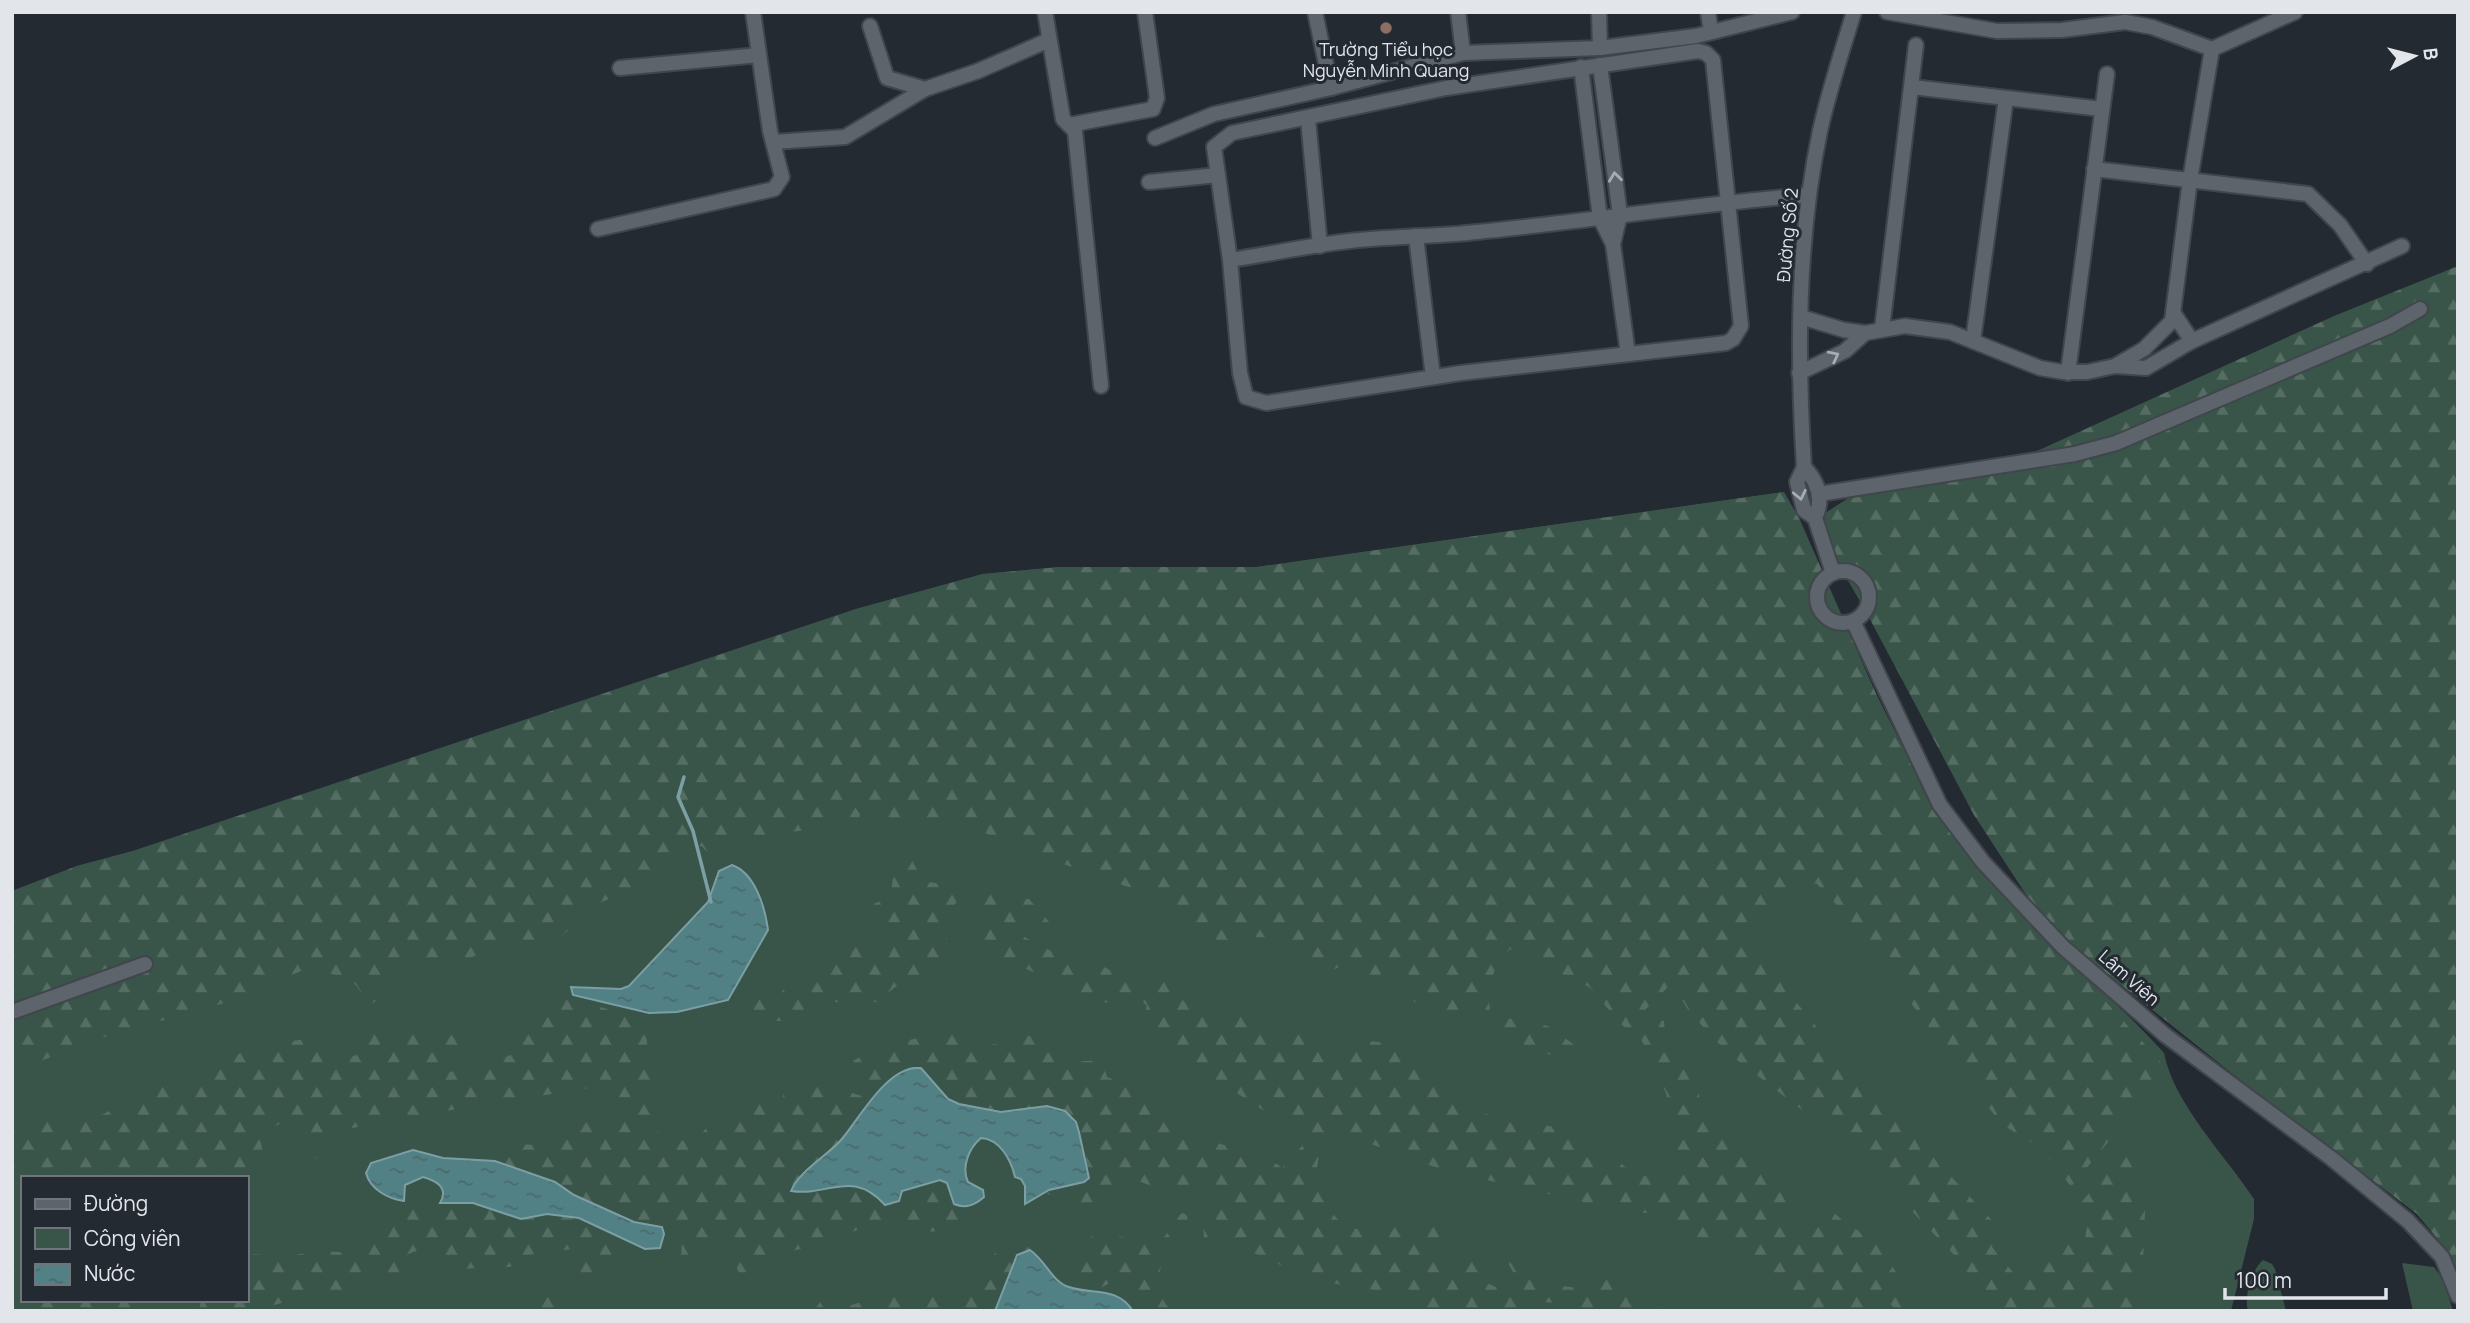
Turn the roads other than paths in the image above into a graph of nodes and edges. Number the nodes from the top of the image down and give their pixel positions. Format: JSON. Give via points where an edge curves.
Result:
{"nodes":[{"id":1,"x":753,"y":12,"type":"edge"},
{"id":2,"x":1045,"y":12,"type":"edge"},
{"id":3,"x":1145,"y":12,"type":"edge"},
{"id":4,"x":1315,"y":12,"type":"edge"},
{"id":5,"x":1458,"y":12,"type":"edge"},
{"id":6,"x":1599,"y":12,"type":"edge"},
{"id":7,"x":1708,"y":12,"type":"edge"},
{"id":8,"x":1793,"y":12,"type":"edge"},
{"id":9,"x":1854,"y":12,"type":"edge"},
{"id":10,"x":1887,"y":12,"type":"edge"},
{"id":11,"x":2295,"y":12,"type":"edge"},
{"id":12,"x":2123,"y":17,"type":"edge"},
{"id":13,"x":870,"y":26,"type":"dead end"},
{"id":14,"x":1711,"y":32,"type":"junction"},
{"id":15,"x":1049,"y":40,"type":"junction"},
{"id":16,"x":1916,"y":45,"type":"dead end"},
{"id":17,"x":1600,"y":48,"type":"junction"},
{"id":18,"x":2212,"y":49,"type":"junction"},
{"id":19,"x":1463,"y":53,"type":"junction"},
{"id":20,"x":759,"y":55,"type":"junction"},
{"id":21,"x":1600,"y":65,"type":"junction"},
{"id":22,"x":620,"y":68,"type":"dead end"},
{"id":23,"x":1581,"y":68,"type":"junction"},
{"id":24,"x":2106,"y":74,"type":"dead end"},
{"id":25,"x":1912,"y":87,"type":"junction"},
{"id":26,"x":1331,"y":88,"type":"junction"},
{"id":27,"x":925,"y":89,"type":"junction"},
{"id":28,"x":2006,"y":98,"type":"junction"},
{"id":29,"x":2102,"y":109,"type":"junction"},
{"id":30,"x":1308,"y":119,"type":"junction"},
{"id":31,"x":1069,"y":125,"type":"junction"},
{"id":32,"x":1155,"y":138,"type":"dead end"},
{"id":33,"x":774,"y":142,"type":"junction"},
{"id":34,"x":2094,"y":169,"type":"junction"},
{"id":35,"x":1218,"y":176,"type":"junction"},
{"id":36,"x":2190,"y":180,"type":"junction"},
{"id":37,"x":1149,"y":182,"type":"dead end"},
{"id":38,"x":1809,"y":195,"type":"junction"},
{"id":39,"x":1727,"y":204,"type":"junction"},
{"id":40,"x":1620,"y":215,"type":"junction"},
{"id":41,"x":1600,"y":218,"type":"junction"},
{"id":42,"x":598,"y":229,"type":"dead end"},
{"id":43,"x":1416,"y":236,"type":"junction"},
{"id":44,"x":1613,"y":244,"type":"junction"},
{"id":45,"x":1320,"y":246,"type":"junction"},
{"id":46,"x":2402,"y":246,"type":"dead end"},
{"id":47,"x":1230,"y":260,"type":"junction"},
{"id":48,"x":2367,"y":264,"type":"junction"},
{"id":49,"x":2420,"y":309,"type":"dead end"},
{"id":50,"x":2174,"y":314,"type":"junction"},
{"id":51,"x":1801,"y":317,"type":"junction"},
{"id":52,"x":1882,"y":329,"type":"junction"},
{"id":53,"x":1866,"y":332,"type":"junction"},
{"id":54,"x":1973,"y":341,"type":"junction"},
{"id":55,"x":2192,"y":341,"type":"junction"},
{"id":56,"x":1628,"y":354,"type":"junction"},
{"id":57,"x":2115,"y":366,"type":"junction"},
{"id":58,"x":1799,"y":373,"type":"junction"},
{"id":59,"x":2068,"y":373,"type":"junction"},
{"id":60,"x":1433,"y":377,"type":"junction"},
{"id":61,"x":1101,"y":386,"type":"dead end"},
{"id":62,"x":1804,"y":467,"type":"junction"},
{"id":63,"x":1819,"y":494,"type":"junction"},
{"id":64,"x":1815,"y":518,"type":"junction"},
{"id":65,"x":1833,"y":573,"type":"junction"},
{"id":66,"x":1853,"y":621,"type":"junction"},
{"id":67,"x":145,"y":964,"type":"dead end"},
{"id":68,"x":12,"y":1012,"type":"edge"},
{"id":69,"x":2458,"y":1296,"type":"edge"}],
"edges":[{"from":1,"to":20,"type":"street"},
{"from":2,"to":15,"type":"street"},
{"from":3,"to":31,"type":"street","via":[[1157,98],[1153,109]]},
{"from":4,"to":26,"type":"street"},
{"from":5,"to":19,"type":"street"},
{"from":6,"to":17,"type":"street"},
{"from":7,"to":14,"type":"street"},
{"from":8,"to":14,"type":"street"},
{"from":9,"to":38,"type":"street","name":"Đường Số 2","via":[[1820,130]]},
{"from":10,"to":12,"type":"street","via":[[1997,31],[2062,30]]},
{"from":11,"to":18,"type":"street"},
{"from":12,"to":18,"type":"street"},
{"from":13,"to":27,"type":"street","via":[[887,78]]},
{"from":14,"to":17,"type":"street"},
{"from":15,"to":27,"type":"street"},
{"from":15,"to":31,"type":"street","via":[[1063,119]]},
{"from":16,"to":25,"type":"street"},
{"from":17,"to":19,"type":"street"},
{"from":18,"to":36,"type":"street"},
{"from":19,"to":26,"type":"street"},
{"from":20,"to":22,"type":"street"},
{"from":20,"to":33,"type":"street"},
{"from":21,"to":23,"type":"street"},
{"from":21,"to":39,"type":"street","via":[[1698,51],[1713,60]]},
{"from":40,"to":21,"type":"street","one_way":true},
{"from":23,"to":30,"type":"street","via":[[1446,88]]},
{"from":23,"to":41,"type":"street"},
{"from":24,"to":29,"type":"street"},
{"from":25,"to":28,"type":"street"},
{"from":25,"to":52,"type":"street"},
{"from":26,"to":32,"type":"street","via":[[1214,114]]},
{"from":27,"to":33,"type":"street","via":[[845,137]]},
{"from":28,"to":29,"type":"street"},
{"from":28,"to":54,"type":"street"},
{"from":29,"to":34,"type":"street"},
{"from":30,"to":35,"type":"street","via":[[1232,133],[1214,147]]},
{"from":30,"to":45,"type":"street"},
{"from":31,"to":61,"type":"street","via":[[1075,131]]},
{"from":33,"to":42,"type":"street","via":[[782,177],[774,190]]},
{"from":34,"to":36,"type":"street"},
{"from":34,"to":59,"type":"street"},
{"from":35,"to":37,"type":"street"},
{"from":35,"to":47,"type":"street"},
{"from":36,"to":48,"type":"street","via":[[2308,194],[2340,225]]},
{"from":36,"to":50,"type":"street"},
{"from":38,"to":39,"type":"street"},
{"from":38,"to":51,"type":"street","name":"Đường Số 2"},
{"from":39,"to":40,"type":"street"},
{"from":39,"to":56,"type":"street","via":[[1741,326],[1733,339],[1726,344]]},
{"from":40,"to":41,"type":"street"},
{"from":40,"to":44,"type":"street"},
{"from":41,"to":43,"type":"street"},
{"from":41,"to":44,"type":"street"},
{"from":43,"to":45,"type":"street"},
{"from":43,"to":60,"type":"street"},
{"from":44,"to":56,"type":"street"},
{"from":45,"to":47,"type":"street"},
{"from":46,"to":48,"type":"street"},
{"from":47,"to":60,"type":"street","via":[[1246,397],[1266,403]]},
{"from":48,"to":55,"type":"street"},
{"from":49,"to":63,"type":"street","via":[[2116,443],[2075,454]]},
{"from":50,"to":55,"type":"street"},
{"from":50,"to":57,"type":"street","via":[[2161,335]]},
{"from":51,"to":53,"type":"street"},
{"from":51,"to":58,"type":"street","name":"Đường Số 2"},
{"from":52,"to":53,"type":"street"},
{"from":52,"to":54,"type":"street","via":[[1932,328]]},
{"from":58,"to":53,"type":"street","one_way":true,"via":[[1845,351]]},
{"from":54,"to":59,"type":"street","via":[[2040,368]]},
{"from":55,"to":57,"type":"street","via":[[2146,368]]},
{"from":56,"to":60,"type":"street"},
{"from":57,"to":59,"type":"street"},
{"from":58,"to":62,"type":"street","name":"Đường Số 2"},
{"from":62,"to":63,"type":"street","via":[[1816,480]]},
{"from":62,"to":64,"type":"street","one_way":true,"via":[[1797,482],[1801,502]]},
{"from":63,"to":64,"type":"street","via":[[1821,506]]},
{"from":64,"to":65,"type":"street"},
{"from":65,"to":66,"type":"street","via":[[1849,572],[1867,587],[1866,610]]},
{"from":65,"to":66,"type":"street","via":[[1821,583],[1819,607],[1830,619]]},
{"from":66,"to":69,"type":"street","name":"Lâm Viên","via":[[1940,805],[1983,862],[2063,947],[2165,1035],[2408,1221],[2442,1258]]},
{"from":67,"to":68,"type":"street"}]}
